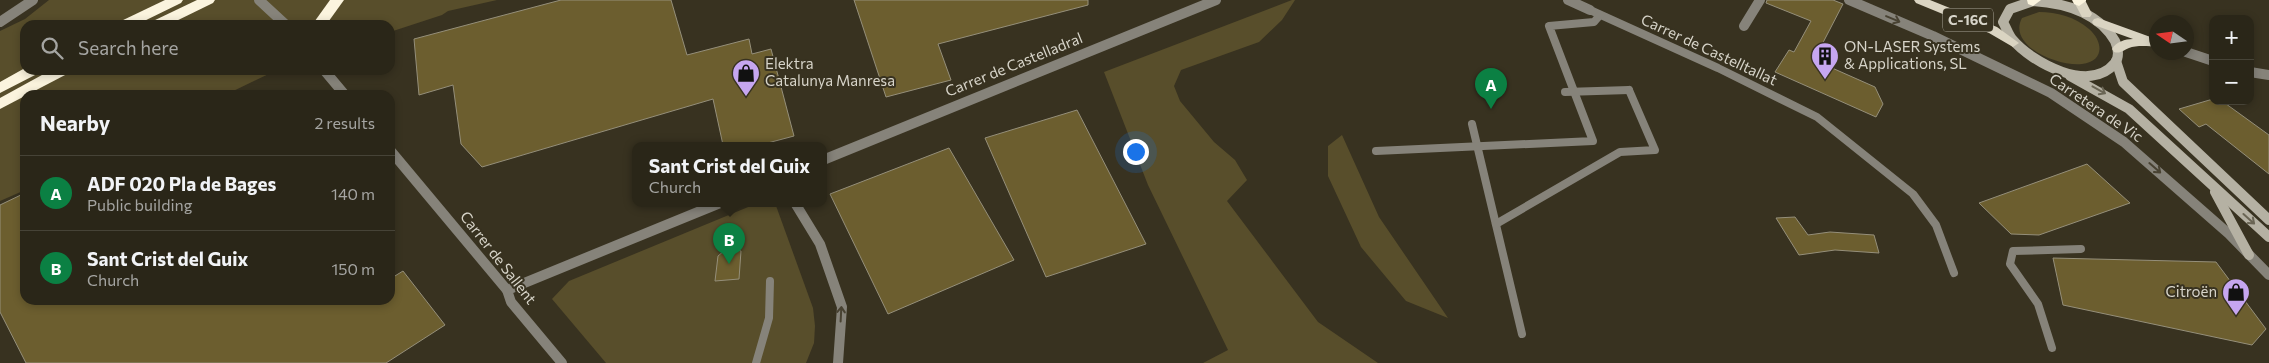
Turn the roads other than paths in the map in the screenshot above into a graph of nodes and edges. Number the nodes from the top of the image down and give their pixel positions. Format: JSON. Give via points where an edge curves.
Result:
{"nodes":[{"id":1,"x":33,"y":0,"type":"edge"},
{"id":2,"x":176,"y":0,"type":"edge"},
{"id":3,"x":208,"y":0,"type":"edge"},
{"id":4,"x":259,"y":0,"type":"edge"},
{"id":5,"x":338,"y":0,"type":"edge"},
{"id":6,"x":1216,"y":0,"type":"edge"},
{"id":7,"x":1568,"y":0,"type":"edge"},
{"id":8,"x":1760,"y":0,"type":"edge"},
{"id":9,"x":1848,"y":0,"type":"edge"},
{"id":10,"x":1920,"y":0,"type":"edge"},
{"id":11,"x":2079,"y":0,"type":"edge"},
{"id":12,"x":2034,"y":1,"type":"edge"},
{"id":13,"x":1590,"y":10,"type":"joint"},
{"id":14,"x":2086,"y":14,"type":"junction"},
{"id":15,"x":1600,"y":15,"type":"junction"},
{"id":16,"x":134,"y":20,"type":"edge"},
{"id":17,"x":166,"y":20,"type":"edge"},
{"id":18,"x":281,"y":20,"type":"edge"},
{"id":19,"x":323,"y":20,"type":"edge"},
{"id":20,"x":0,"y":22,"type":"edge"},
{"id":21,"x":2098,"y":22,"type":"junction"},
{"id":22,"x":1744,"y":26,"type":"dead end"},
{"id":23,"x":2149,"y":41,"type":"edge"},
{"id":24,"x":2013,"y":43,"type":"junction"},
{"id":25,"x":2149,"y":44,"type":"edge"},
{"id":26,"x":2118,"y":49,"type":"junction"},
{"id":27,"x":2194,"y":54,"type":"edge"},
{"id":28,"x":2209,"y":59,"type":"edge"},
{"id":29,"x":2116,"y":61,"type":"junction"},
{"id":30,"x":2055,"y":70,"type":"junction"},
{"id":31,"x":2254,"y":73,"type":"edge"},
{"id":32,"x":23,"y":75,"type":"edge"},
{"id":33,"x":53,"y":75,"type":"edge"},
{"id":34,"x":328,"y":75,"type":"edge"},
{"id":35,"x":2269,"y":75,"type":"edge"},
{"id":36,"x":0,"y":88,"type":"edge"},
{"id":37,"x":26,"y":90,"type":"edge"},
{"id":38,"x":340,"y":90,"type":"edge"},
{"id":39,"x":1564,"y":92,"type":"dead end"},
{"id":40,"x":20,"y":93,"type":"edge"},
{"id":41,"x":0,"y":104,"type":"edge"},
{"id":42,"x":1472,"y":124,"type":"dead end"},
{"id":43,"x":1477,"y":147,"type":"junction"},
{"id":44,"x":1376,"y":151,"type":"dead end"},
{"id":45,"x":395,"y":156,"type":"edge"},
{"id":46,"x":827,"y":158,"type":"edge"},
{"id":47,"x":2203,"y":178,"type":"junction"},
{"id":48,"x":710,"y":207,"type":"edge"},
{"id":49,"x":797,"y":207,"type":"edge"},
{"id":50,"x":2269,"y":220,"type":"edge"},
{"id":51,"x":1496,"y":224,"type":"junction"},
{"id":52,"x":2269,"y":237,"type":"edge"},
{"id":53,"x":2080,"y":249,"type":"dead end"},
{"id":54,"x":2249,"y":255,"type":"junction"},
{"id":55,"x":1954,"y":273,"type":"dead end"},
{"id":56,"x":2269,"y":275,"type":"edge"},
{"id":57,"x":770,"y":281,"type":"dead end"},
{"id":58,"x":507,"y":290,"type":"junction"},
{"id":59,"x":1522,"y":334,"type":"dead end"},
{"id":60,"x":2052,"y":348,"type":"dead end"},
{"id":61,"x":562,"y":363,"type":"edge"},
{"id":62,"x":756,"y":363,"type":"edge"},
{"id":63,"x":838,"y":363,"type":"edge"}],
"edges":[{"from":1,"to":20,"type":"street"},
{"from":2,"to":16,"type":"highway"},
{"from":3,"to":17,"type":"highway"},
{"from":4,"to":18,"type":"street"},
{"from":5,"to":19,"type":"highway"},
{"from":6,"to":46,"type":"street","name":"Carrer de Castelladral"},
{"from":7,"to":13,"type":"street","name":"Carrer de Castelltallat"},
{"from":8,"to":22,"type":"street"},
{"from":9,"to":54,"type":"street","name":"Carretera de Vic","one_way":true,"via":[[1933,36],[2051,93],[2124,142]]},
{"from":10,"to":24,"type":"main road","number":"C-16C","via":[[1993,30]]},
{"from":11,"to":14,"type":"main road"},
{"from":12,"to":14,"type":"main road","via":[[2063,5]]},
{"from":12,"to":24,"type":"main road","via":[[2015,6],[2005,15],[2004,28]]},
{"from":13,"to":15,"type":"lane","name":"Carrer de Castelltallat"},
{"from":14,"to":21,"type":"main road"},
{"from":15,"to":43,"type":"lane","via":[[1594,22],[1549,26],[1593,141]]},
{"from":15,"to":55,"type":"lane","name":"Carrer de Castelltallat","via":[[1718,68],[1809,113],[1836,131],[1913,194],[1936,225]]},
{"from":21,"to":23,"type":"main road"},
{"from":21,"to":26,"type":"main road","via":[[2111,35]]},
{"from":24,"to":30,"type":"main road","number":"C-16C","via":[[2027,56]]},
{"from":25,"to":26,"type":"main road","via":[[2128,43]]},
{"from":26,"to":29,"type":"main road"},
{"from":27,"to":28,"type":"street"},
{"from":29,"to":30,"type":"main road","number":"C-16C","via":[[2108,70],[2094,74]]},
{"from":29,"to":50,"type":"main road","via":[[2123,82]]},
{"from":30,"to":47,"type":"main road","one_way":true,"via":[[2129,109]]},
{"from":31,"to":35,"type":"street"},
{"from":32,"to":36,"type":"highway"},
{"from":33,"to":37,"type":"highway"},
{"from":34,"to":38,"type":"street"},
{"from":39,"to":51,"type":"lane","bridge":true,"via":[[1628,90],[1655,150],[1620,152]]},
{"from":40,"to":41,"type":"highway"},
{"from":42,"to":43,"type":"lane"},
{"from":43,"to":44,"type":"lane"},
{"from":43,"to":51,"type":"lane"},
{"from":45,"to":58,"type":"street","name":"Carrer de Sallent"},
{"from":47,"to":52,"type":"main road","one_way":true},
{"from":47,"to":54,"type":"main road","via":[[2233,222]]},
{"from":48,"to":58,"type":"street"},
{"from":63,"to":49,"type":"street","one_way":true,"via":[[842,307],[820,244]]},
{"from":51,"to":59,"type":"lane"},
{"from":53,"to":60,"type":"lane","via":[[2013,251],[2010,264],[2038,304]]},
{"from":54,"to":56,"type":"street","name":"Carretera de Vic"},
{"from":57,"to":62,"type":"lane","via":[[769,318]]},
{"from":58,"to":61,"type":"street","name":"Carrer de Sallent","via":[[511,302]]}]}
